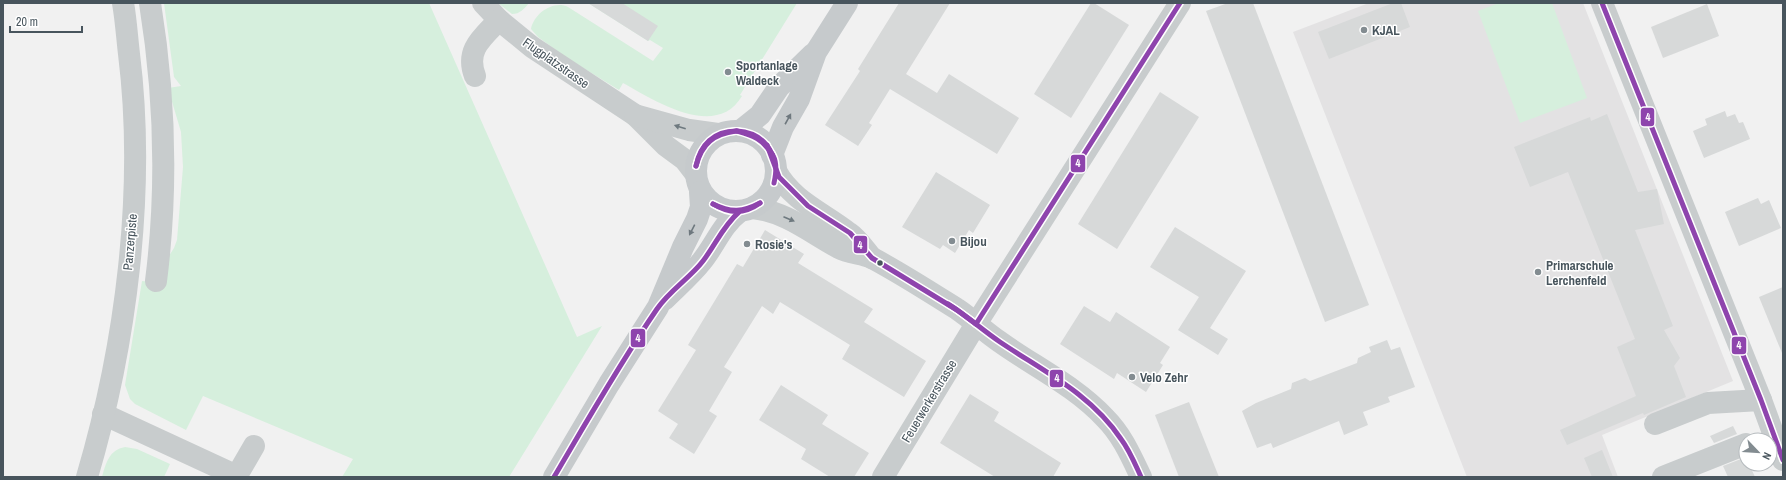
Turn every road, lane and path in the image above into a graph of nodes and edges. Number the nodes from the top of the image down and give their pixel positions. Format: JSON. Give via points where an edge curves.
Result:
{"nodes":[{"id":1,"x":123,"y":3,"type":"edge"},
{"id":2,"x":150,"y":3,"type":"edge"},
{"id":3,"x":483,"y":3,"type":"edge"},
{"id":4,"x":847,"y":3,"type":"edge"},
{"id":5,"x":1180,"y":3,"type":"edge"},
{"id":6,"x":1602,"y":3,"type":"edge"},
{"id":7,"x":499,"y":20,"type":"junction"},
{"id":8,"x":816,"y":52,"type":"junction"},
{"id":9,"x":475,"y":76,"type":"dead end"},
{"id":10,"x":635,"y":115,"type":"junction"},
{"id":11,"x":740,"y":131,"type":"junction"},
{"id":12,"x":718,"y":134,"type":"junction"},
{"id":13,"x":774,"y":163,"type":"junction"},
{"id":14,"x":697,"y":183,"type":"junction"},
{"id":15,"x":746,"y":210,"type":"junction"},
{"id":16,"x":872,"y":258,"type":"junction"},
{"id":17,"x":156,"y":281,"type":"dead end"},
{"id":18,"x":658,"y":307,"type":"junction"},
{"id":19,"x":976,"y":324,"type":"junction"},
{"id":20,"x":1761,"y":400,"type":"junction"},
{"id":21,"x":103,"y":414,"type":"junction"},
{"id":22,"x":1655,"y":424,"type":"dead end"},
{"id":23,"x":1770,"y":429,"type":"edge"},
{"id":24,"x":254,"y":446,"type":"dead end"},
{"id":25,"x":1738,"y":447,"type":"edge"},
{"id":26,"x":1783,"y":460,"type":"edge"},
{"id":27,"x":236,"y":476,"type":"edge"},
{"id":28,"x":87,"y":477,"type":"edge"},
{"id":29,"x":554,"y":477,"type":"edge"},
{"id":30,"x":882,"y":477,"type":"edge"},
{"id":31,"x":1141,"y":477,"type":"edge"},
{"id":32,"x":1663,"y":477,"type":"edge"}],
"edges":[{"from":1,"to":21,"type":"street","name":"Panzerpiste","via":[[133,86],[136,158],[129,263],[118,346]]},
{"from":2,"to":17,"type":"street","via":[[160,70],[164,159],[164,208]]},
{"from":3,"to":7,"type":"street","name":"Flugplatzstrasse"},
{"from":4,"to":8,"type":"main road"},
{"from":5,"to":19,"type":"street","name":"Feuerwerkerstrasse"},
{"from":6,"to":20,"type":"street"},
{"from":7,"to":9,"type":"street","via":[[474,50],[471,60]]},
{"from":7,"to":10,"type":"street","name":"Flugplatzstrasse","via":[[532,47]]},
{"from":8,"to":11,"type":"main road","via":[[779,87],[760,115]]},
{"from":13,"to":8,"type":"main road","one_way":true,"via":[[783,127],[799,99]]},
{"from":12,"to":10,"type":"street","name":"Flugplatzstrasse","one_way":true,"via":[[689,130]]},
{"from":10,"to":14,"type":"street","name":"Flugplatzstrasse","via":[[684,160]]},
{"from":11,"to":12,"type":"main road"},
{"from":11,"to":13,"type":"main road","via":[[749,133],[766,144]]},
{"from":12,"to":14,"type":"main road","via":[[708,141],[698,156]]},
{"from":13,"to":15,"type":"main road","via":[[775,183],[771,191],[761,203]]},
{"from":13,"to":16,"type":"street","via":[[784,183],[794,193],[818,213],[850,233]]},
{"from":14,"to":15,"type":"main road","via":[[716,206],[727,210]]},
{"from":14,"to":18,"type":"main road","one_way":true,"via":[[700,207],[698,219],[683,247]]},
{"from":15,"to":16,"type":"street","one_way":true,"via":[[759,209],[784,217],[841,249]]},
{"from":15,"to":18,"type":"main road","via":[[729,221],[702,261]]},
{"from":16,"to":19,"type":"street","via":[[958,310]]},
{"from":18,"to":29,"type":"main road"},
{"from":19,"to":30,"type":"street","name":"Feuerwerkerstrasse"},
{"from":19,"to":31,"type":"street","via":[[1087,400],[1117,432]]},
{"from":20,"to":22,"type":"street","via":[[1708,403]]},
{"from":20,"to":23,"type":"street"},
{"from":21,"to":27,"type":"street"},
{"from":21,"to":28,"type":"street","name":"Panzerpiste"},
{"from":23,"to":26,"type":"street"},
{"from":24,"to":27,"type":"street"},
{"from":25,"to":32,"type":"street"}]}
